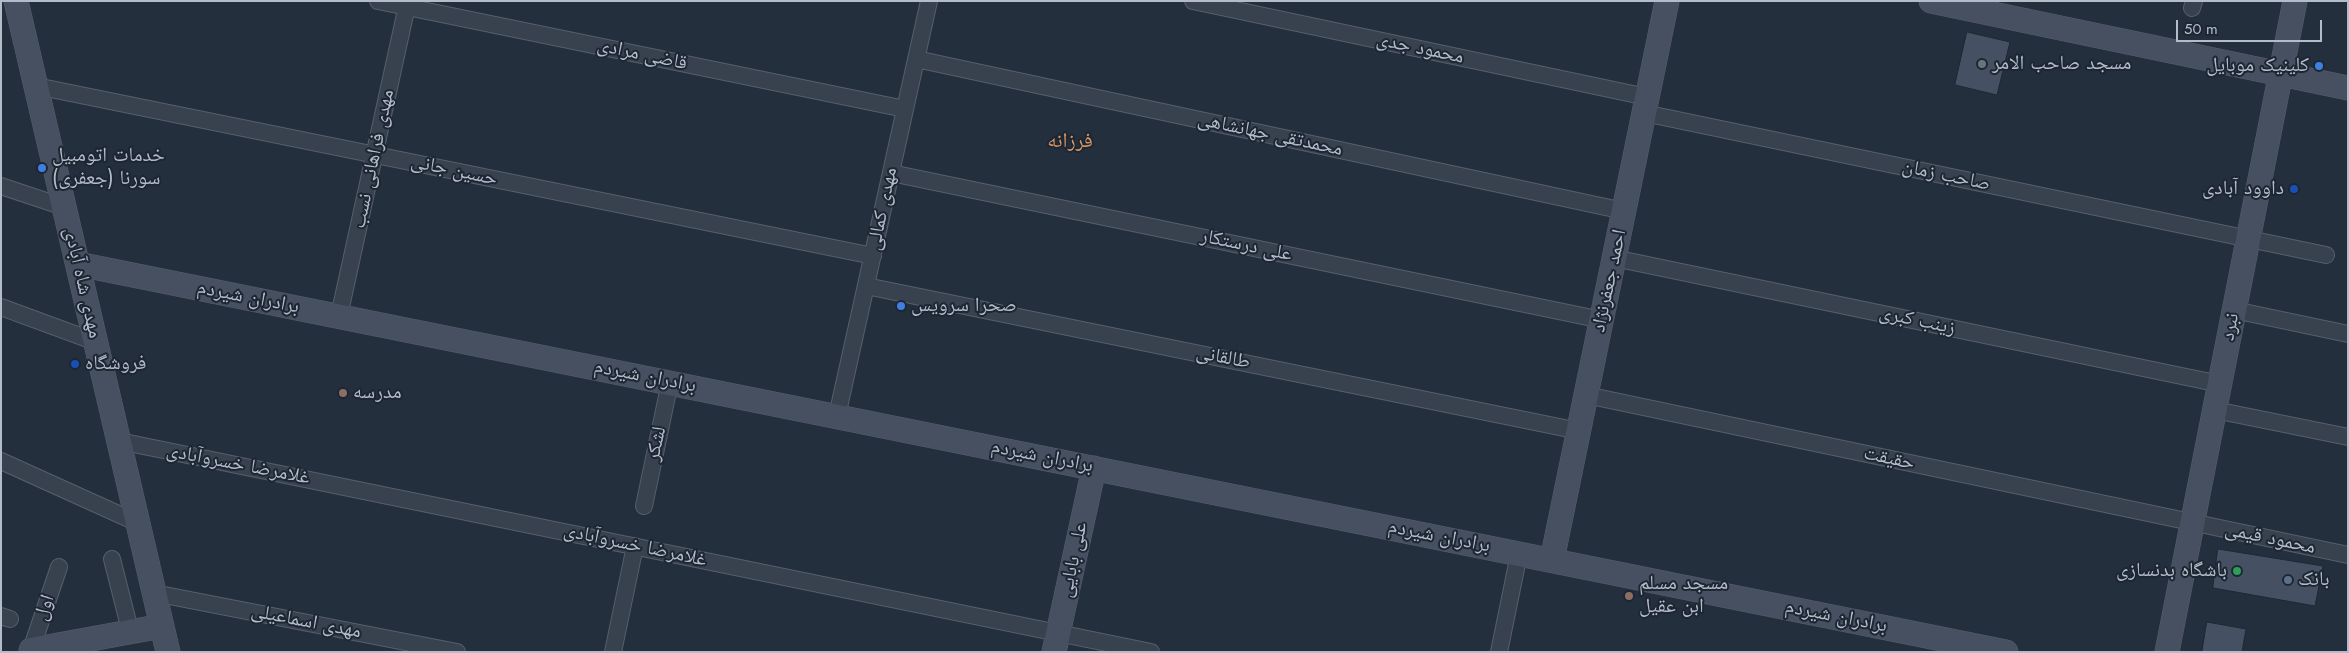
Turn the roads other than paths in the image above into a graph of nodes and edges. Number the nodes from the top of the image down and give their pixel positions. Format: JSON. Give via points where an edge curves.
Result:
{"nodes":[{"id":1,"x":16,"y":1,"type":"edge"},
{"id":2,"x":378,"y":1,"type":"edge"},
{"id":3,"x":929,"y":1,"type":"edge"},
{"id":4,"x":1193,"y":1,"type":"edge"},
{"id":5,"x":1667,"y":1,"type":"edge"},
{"id":6,"x":1931,"y":1,"type":"edge"},
{"id":7,"x":2295,"y":1,"type":"edge"},
{"id":8,"x":407,"y":4,"type":"edge"},
{"id":9,"x":916,"y":59,"type":"junction"},
{"id":10,"x":2281,"y":74,"type":"junction"},
{"id":11,"x":36,"y":86,"type":"junction"},
{"id":12,"x":2348,"y":88,"type":"edge"},
{"id":13,"x":1646,"y":105,"type":"junction"},
{"id":14,"x":905,"y":109,"type":"junction"},
{"id":15,"x":375,"y":154,"type":"junction"},
{"id":16,"x":891,"y":173,"type":"junction"},
{"id":17,"x":1,"y":186,"type":"edge"},
{"id":18,"x":64,"y":207,"type":"junction"},
{"id":19,"x":1624,"y":211,"type":"junction"},
{"id":20,"x":2248,"y":240,"type":"junction"},
{"id":21,"x":2326,"y":255,"type":"dead end"},
{"id":22,"x":873,"y":256,"type":"junction"},
{"id":23,"x":1614,"y":258,"type":"junction"},
{"id":24,"x":78,"y":264,"type":"junction"},
{"id":25,"x":866,"y":286,"type":"junction"},
{"id":26,"x":1,"y":307,"type":"edge"},
{"id":27,"x":2234,"y":310,"type":"junction"},
{"id":28,"x":340,"y":316,"type":"junction"},
{"id":29,"x":1602,"y":320,"type":"junction"},
{"id":30,"x":2348,"y":334,"type":"edge"},
{"id":31,"x":96,"y":342,"type":"junction"},
{"id":32,"x":670,"y":382,"type":"junction"},
{"id":33,"x":2220,"y":384,"type":"junction"},
{"id":34,"x":1586,"y":395,"type":"junction"},
{"id":35,"x":2215,"y":410,"type":"junction"},
{"id":36,"x":838,"y":416,"type":"junction"},
{"id":37,"x":1579,"y":431,"type":"junction"},
{"id":38,"x":2348,"y":437,"type":"edge"},
{"id":39,"x":119,"y":441,"type":"junction"},
{"id":40,"x":1,"y":461,"type":"edge"},
{"id":41,"x":1094,"y":468,"type":"junction"},
{"id":42,"x":644,"y":506,"type":"dead end"},
{"id":43,"x":138,"y":523,"type":"junction"},
{"id":44,"x":2192,"y":523,"type":"junction"},
{"id":45,"x":635,"y":546,"type":"junction"},
{"id":46,"x":1519,"y":554,"type":"junction"},
{"id":47,"x":2348,"y":555,"type":"edge"},
{"id":48,"x":112,"y":559,"type":"dead end"},
{"id":49,"x":1552,"y":560,"type":"junction"},
{"id":50,"x":59,"y":567,"type":"dead end"},
{"id":51,"x":154,"y":593,"type":"junction"},
{"id":52,"x":162,"y":626,"type":"junction"},
{"id":53,"x":130,"y":630,"type":"junction"},
{"id":54,"x":1056,"y":642,"type":"edge"},
{"id":55,"x":31,"y":651,"type":"edge"},
{"id":56,"x":168,"y":652,"type":"edge"},
{"id":57,"x":457,"y":652,"type":"edge"},
{"id":58,"x":613,"y":652,"type":"edge"},
{"id":59,"x":1152,"y":652,"type":"edge"},
{"id":60,"x":1499,"y":652,"type":"edge"},
{"id":61,"x":2006,"y":652,"type":"edge"},
{"id":62,"x":2167,"y":652,"type":"edge"}],
"edges":[{"from":1,"to":11,"type":"street","name":"مهدی شاه آبادی"},
{"from":2,"to":8,"type":"street","name":"قاضی مرادی"},
{"from":3,"to":9,"type":"street","name":"مهدی کمالی"},
{"from":4,"to":13,"type":"street","name":"محمود جدی"},
{"from":5,"to":13,"type":"street","name":"احمد جعفرنژاد"},
{"from":6,"to":10,"type":"street"},
{"from":7,"to":10,"type":"street","name":"نبرد"},
{"from":8,"to":14,"type":"street","name":"قاضی مرادی"},
{"from":8,"to":15,"type":"street","name":"مهدی فراهانی نسب"},
{"from":9,"to":14,"type":"street","name":"مهدی کمالی"},
{"from":9,"to":19,"type":"street","name":"محمدتقی جهانشاهی"},
{"from":10,"to":12,"type":"street"},
{"from":10,"to":20,"type":"street","name":"نبرد"},
{"from":11,"to":15,"type":"street","name":"حسین جانی"},
{"from":11,"to":18,"type":"street","name":"مهدی شاه آبادی"},
{"from":13,"to":19,"type":"street","name":"احمد جعفرنژاد"},
{"from":13,"to":20,"type":"street","name":"صاحب زمان"},
{"from":14,"to":16,"type":"street","name":"مهدی کمالی"},
{"from":15,"to":22,"type":"street","name":"حسین جانی"},
{"from":15,"to":28,"type":"street","name":"مهدی فراهانی نسب"},
{"from":16,"to":22,"type":"street","name":"مهدی کمالی"},
{"from":16,"to":29,"type":"street","name":"علی درستکار"},
{"from":17,"to":18,"type":"street"},
{"from":18,"to":24,"type":"street","name":"مهدی شاه آبادی"},
{"from":19,"to":23,"type":"street","name":"احمد جعفرنژاد"},
{"from":20,"to":21,"type":"street","name":"صاحب زمان"},
{"from":20,"to":27,"type":"street","name":"نبرد"},
{"from":22,"to":25,"type":"street","name":"مهدی کمالی"},
{"from":23,"to":29,"type":"street","name":"احمد جعفرنژاد"},
{"from":23,"to":33,"type":"street","name":"زینب کبری"},
{"from":24,"to":28,"type":"street","name":"برادران شیردم"},
{"from":24,"to":31,"type":"street","name":"مهدی شاه آبادی"},
{"from":25,"to":36,"type":"street","name":"مهدی کمالی"},
{"from":25,"to":37,"type":"street","name":"طالقانی"},
{"from":26,"to":31,"type":"street"},
{"from":27,"to":30,"type":"street"},
{"from":27,"to":33,"type":"street","name":"نبرد"},
{"from":28,"to":32,"type":"street","name":"برادران شیردم"},
{"from":29,"to":34,"type":"street","name":"احمد جعفرنژاد"},
{"from":31,"to":39,"type":"street","name":"مهدی شاه آبادی"},
{"from":32,"to":36,"type":"street","name":"برادران شیردم"},
{"from":32,"to":42,"type":"street","name":"لشكر"},
{"from":33,"to":35,"type":"street","name":"نبرد"},
{"from":34,"to":37,"type":"street","name":"احمد جعفرنژاد"},
{"from":34,"to":44,"type":"street","name":"حقیقت"},
{"from":35,"to":38,"type":"street"},
{"from":35,"to":44,"type":"street","name":"نبرد"},
{"from":36,"to":41,"type":"street","name":"برادران شیردم"},
{"from":37,"to":49,"type":"street","name":"احمد جعفرنژاد"},
{"from":39,"to":43,"type":"street","name":"مهدی شاه آبادی"},
{"from":39,"to":45,"type":"street","name":"غلامرضا خسروآبادی"},
{"from":40,"to":43,"type":"street"},
{"from":41,"to":46,"type":"street","name":"برادران شیردم"},
{"from":41,"to":54,"type":"street","name":"علی بابایی"},
{"from":43,"to":51,"type":"street","name":"مهدی شاه آبادی"},
{"from":44,"to":47,"type":"street","name":"محمود قیمی"},
{"from":44,"to":62,"type":"street","name":"نبرد"},
{"from":45,"to":54,"type":"street","name":"غلامرضا خسروآبادی"},
{"from":45,"to":58,"type":"street"},
{"from":46,"to":49,"type":"street","name":"برادران شیردم"},
{"from":46,"to":60,"type":"street"},
{"from":48,"to":53,"type":"street"},
{"from":49,"to":61,"type":"street","name":"برادران شیردم"},
{"from":50,"to":55,"type":"street","name":"اول"},
{"from":51,"to":52,"type":"street","name":"مهدی شاه آبادی"},
{"from":51,"to":57,"type":"street","name":"مهدی اسماعیلی"},
{"from":52,"to":53,"type":"street"},
{"from":52,"to":56,"type":"street","name":"مهدی شاه آبادی"},
{"from":53,"to":55,"type":"street"},
{"from":54,"to":59,"type":"street","name":"غلامرضا خسروآبادی"}]}
